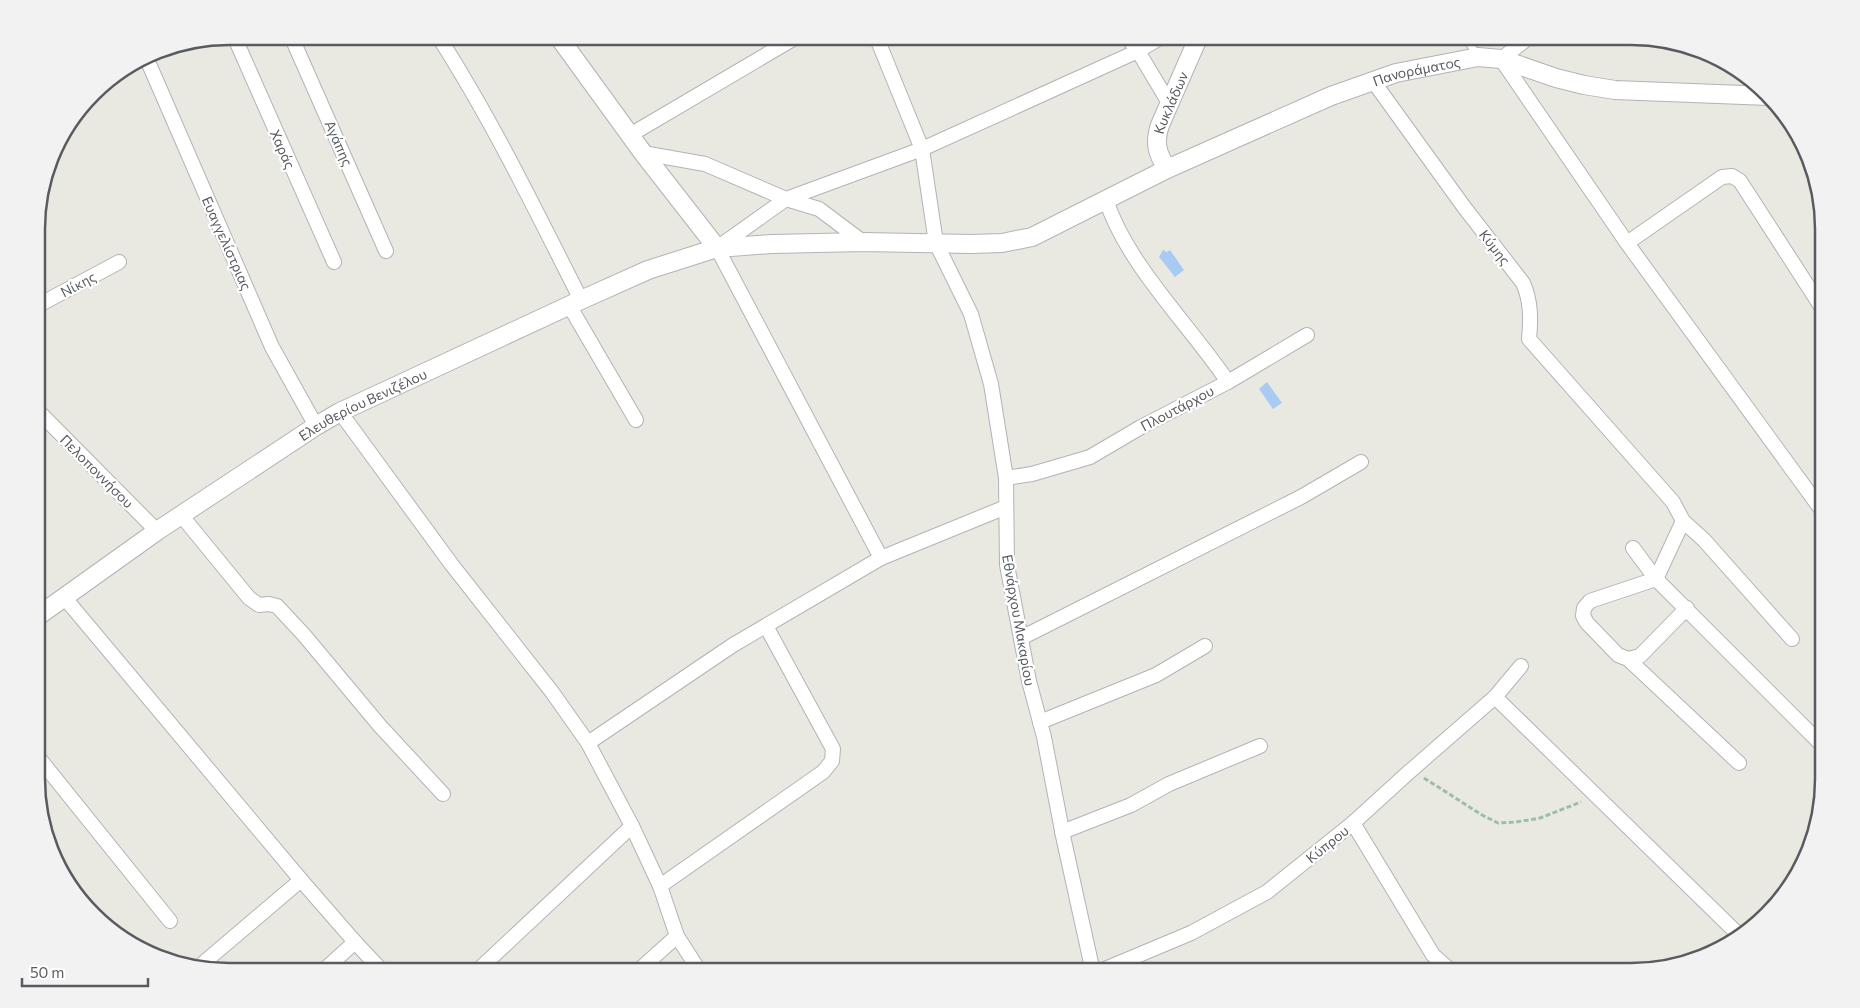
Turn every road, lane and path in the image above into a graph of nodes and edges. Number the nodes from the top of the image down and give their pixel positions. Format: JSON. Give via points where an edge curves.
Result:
{"nodes":[{"id":1,"x":238,"y":45,"type":"edge"},
{"id":2,"x":295,"y":45,"type":"edge"},
{"id":3,"x":444,"y":45,"type":"edge"},
{"id":4,"x":565,"y":45,"type":"edge"},
{"id":5,"x":783,"y":45,"type":"edge"},
{"id":6,"x":880,"y":45,"type":"edge"},
{"id":7,"x":1133,"y":45,"type":"edge"},
{"id":8,"x":1148,"y":45,"type":"edge"},
{"id":9,"x":1195,"y":45,"type":"edge"},
{"id":10,"x":1470,"y":45,"type":"edge"},
{"id":11,"x":1519,"y":45,"type":"edge"},
{"id":12,"x":1138,"y":51,"type":"junction"},
{"id":13,"x":1478,"y":56,"type":"junction"},
{"id":14,"x":1501,"y":59,"type":"junction"},
{"id":15,"x":149,"y":63,"type":"edge"},
{"id":16,"x":1373,"y":81,"type":"junction"},
{"id":17,"x":1757,"y":96,"type":"edge"},
{"id":18,"x":1169,"y":103,"type":"junction"},
{"id":19,"x":630,"y":135,"type":"junction"},
{"id":20,"x":922,"y":149,"type":"junction"},
{"id":21,"x":643,"y":153,"type":"junction"},
{"id":22,"x":1167,"y":169,"type":"junction"},
{"id":23,"x":786,"y":199,"type":"junction"},
{"id":24,"x":1106,"y":200,"type":"junction"},
{"id":25,"x":862,"y":242,"type":"junction"},
{"id":26,"x":936,"y":243,"type":"junction"},
{"id":27,"x":1627,"y":243,"type":"junction"},
{"id":28,"x":717,"y":248,"type":"junction"},
{"id":29,"x":386,"y":251,"type":"dead end"},
{"id":30,"x":119,"y":262,"type":"dead end"},
{"id":31,"x":334,"y":262,"type":"dead end"},
{"id":32,"x":1815,"y":297,"type":"edge"},
{"id":33,"x":45,"y":302,"type":"edge"},
{"id":34,"x":575,"y":302,"type":"junction"},
{"id":35,"x":1307,"y":336,"type":"dead end"},
{"id":36,"x":1228,"y":382,"type":"junction"},
{"id":37,"x":340,"y":412,"type":"junction"},
{"id":38,"x":45,"y":418,"type":"edge"},
{"id":39,"x":636,"y":420,"type":"dead end"},
{"id":40,"x":316,"y":426,"type":"junction"},
{"id":41,"x":1361,"y":462,"type":"dead end"},
{"id":42,"x":1006,"y":478,"type":"junction"},
{"id":43,"x":1815,"y":501,"type":"edge"},
{"id":44,"x":1006,"y":507,"type":"junction"},
{"id":45,"x":181,"y":515,"type":"junction"},
{"id":46,"x":1683,"y":521,"type":"junction"},
{"id":47,"x":157,"y":531,"type":"junction"},
{"id":48,"x":1633,"y":548,"type":"dead end"},
{"id":49,"x":881,"y":558,"type":"junction"},
{"id":50,"x":1656,"y":579,"type":"junction"},
{"id":51,"x":64,"y":598,"type":"junction"},
{"id":52,"x":1687,"y":608,"type":"junction"},
{"id":53,"x":45,"y":611,"type":"edge"},
{"id":54,"x":766,"y":626,"type":"junction"},
{"id":55,"x":1021,"y":638,"type":"junction"},
{"id":56,"x":1792,"y":639,"type":"dead end"},
{"id":57,"x":1205,"y":646,"type":"dead end"},
{"id":58,"x":1628,"y":659,"type":"junction"},
{"id":59,"x":1522,"y":666,"type":"dead end"},
{"id":60,"x":1495,"y":698,"type":"junction"},
{"id":61,"x":1040,"y":722,"type":"junction"},
{"id":62,"x":1815,"y":738,"type":"edge"},
{"id":63,"x":588,"y":743,"type":"junction"},
{"id":64,"x":1260,"y":746,"type":"dead end"},
{"id":65,"x":1740,"y":763,"type":"dead end"},
{"id":66,"x":45,"y":766,"type":"edge"},
{"id":67,"x":1409,"y":772,"type":"junction"},
{"id":68,"x":1594,"y":792,"type":"junction"},
{"id":69,"x":443,"y":794,"type":"dead end"},
{"id":70,"x":1353,"y":824,"type":"junction"},
{"id":71,"x":632,"y":826,"type":"junction"},
{"id":72,"x":1062,"y":832,"type":"junction"},
{"id":73,"x":301,"y":880,"type":"junction"},
{"id":74,"x":660,"y":886,"type":"junction"},
{"id":75,"x":170,"y":921,"type":"dead end"},
{"id":76,"x":1735,"y":931,"type":"edge"},
{"id":77,"x":677,"y":936,"type":"junction"},
{"id":78,"x":355,"y":942,"type":"junction"},
{"id":79,"x":206,"y":961,"type":"edge"},
{"id":80,"x":332,"y":963,"type":"edge"},
{"id":81,"x":375,"y":963,"type":"edge"},
{"id":82,"x":486,"y":963,"type":"edge"},
{"id":83,"x":647,"y":963,"type":"edge"},
{"id":84,"x":694,"y":963,"type":"edge"},
{"id":85,"x":1091,"y":963,"type":"edge"},
{"id":86,"x":1119,"y":963,"type":"edge"},
{"id":87,"x":1442,"y":963,"type":"edge"}],
"edges":[{"from":1,"to":31,"type":"street","name":"Χαράς"},
{"from":2,"to":29,"type":"street","name":"Αγάπης"},
{"from":3,"to":34,"type":"street","via":[[504,150]]},
{"from":4,"to":19,"type":"street"},
{"from":5,"to":19,"type":"street"},
{"from":6,"to":20,"type":"street","name":"Εθνάρχου Μακαρίου"},
{"from":7,"to":12,"type":"street"},
{"from":8,"to":12,"type":"street"},
{"from":9,"to":18,"type":"street","name":"Κυκλάδων"},
{"from":10,"to":13,"type":"lane"},
{"from":11,"to":14,"type":"street"},
{"from":12,"to":18,"type":"street"},
{"from":12,"to":20,"type":"street"},
{"from":13,"to":14,"type":"street","name":"Πανοράματος"},
{"from":13,"to":16,"type":"street","name":"Πανοράματος"},
{"from":14,"to":17,"type":"street","name":"Πανοράματος","via":[[1556,78],[1615,90]]},
{"from":14,"to":27,"type":"street"},
{"from":15,"to":40,"type":"street","name":"Ευαγγελίστριας","via":[[272,347]]},
{"from":16,"to":22,"type":"street","name":"Πανοράματος","via":[[1331,96]]},
{"from":16,"to":46,"type":"street","name":"Κύμης","via":[[1523,283],[1528,296],[1529,339],[1673,502]]},
{"from":18,"to":22,"type":"street","name":"Κυκλάδων","via":[[1156,141],[1159,156]]},
{"from":19,"to":21,"type":"street"},
{"from":20,"to":23,"type":"street"},
{"from":20,"to":26,"type":"street","name":"Εθνάρχου Μακαρίου"},
{"from":21,"to":23,"type":"street","via":[[705,164]]},
{"from":21,"to":28,"type":"street"},
{"from":22,"to":24,"type":"street","name":"Πανοράματος"},
{"from":23,"to":25,"type":"street","via":[[818,209]]},
{"from":23,"to":28,"type":"street"},
{"from":24,"to":26,"type":"street","name":"Πανοράματος","via":[[1032,237],[1002,243]]},
{"from":24,"to":36,"type":"street","name":"Πλουτάρχου","via":[[1127,245]]},
{"from":25,"to":26,"type":"street","name":"Ελευθερίου Βενιζέλου"},
{"from":25,"to":28,"type":"street","name":"Ελευθερίου Βενιζέλου"},
{"from":26,"to":42,"type":"street","name":"Εθνάρχου Μακαρίου","via":[[971,314],[991,384]]},
{"from":27,"to":32,"type":"street","via":[[1722,177],[1732,176],[1740,181]]},
{"from":27,"to":43,"type":"street"},
{"from":28,"to":34,"type":"street","name":"Ελευθερίου Βενιζέλου","via":[[648,270]]},
{"from":28,"to":49,"type":"street"},
{"from":30,"to":33,"type":"street","name":"Νίκης"},
{"from":34,"to":37,"type":"street","name":"Ελευθερίου Βενιζέλου"},
{"from":34,"to":39,"type":"street"},
{"from":35,"to":36,"type":"street"},
{"from":36,"to":42,"type":"street","name":"Πλουτάρχου","via":[[1090,457]]},
{"from":37,"to":40,"type":"street","name":"Ελευθερίου Βενιζέλου"},
{"from":37,"to":63,"type":"street"},
{"from":38,"to":47,"type":"street","name":"Πελοποννήσου"},
{"from":40,"to":45,"type":"street","name":"Ελευθερίου Βενιζέλου"},
{"from":41,"to":55,"type":"street","via":[[1301,497]]},
{"from":42,"to":44,"type":"street","name":"Εθνάρχου Μακαρίου"},
{"from":44,"to":49,"type":"street"},
{"from":44,"to":55,"type":"street","name":"Εθνάρχου Μακαρίου","via":[[1007,564]]},
{"from":45,"to":47,"type":"street","name":"Ελευθερίου Βενιζέλου"},
{"from":45,"to":69,"type":"street","via":[[249,598],[259,605],[277,606],[304,634],[380,726]]},
{"from":46,"to":50,"type":"street"},
{"from":46,"to":56,"type":"street","name":"Κύμης","via":[[1704,540]]},
{"from":47,"to":51,"type":"street","name":"Ελευθερίου Βενιζέλου"},
{"from":48,"to":50,"type":"street"},
{"from":49,"to":54,"type":"street"},
{"from":50,"to":52,"type":"street"},
{"from":50,"to":58,"type":"street","via":[[1590,601],[1584,608],[1583,616],[1587,623],[1618,655]]},
{"from":51,"to":53,"type":"street","name":"Ελευθερίου Βενιζέλου"},
{"from":51,"to":73,"type":"street"},
{"from":52,"to":58,"type":"street","via":[[1640,656]]},
{"from":52,"to":62,"type":"street"},
{"from":54,"to":63,"type":"street","via":[[732,645]]},
{"from":54,"to":74,"type":"street","via":[[833,749],[832,761],[823,772]]},
{"from":55,"to":61,"type":"street","name":"Εθνάρχου Μακαρίου"},
{"from":57,"to":61,"type":"street","via":[[1156,675]]},
{"from":58,"to":65,"type":"street"},
{"from":59,"to":60,"type":"street","name":"Κύπρου"},
{"from":60,"to":67,"type":"street","name":"Κύπρου"},
{"from":60,"to":68,"type":"street"},
{"from":61,"to":72,"type":"street","name":"Εθνάρχου Μακαρίου"},
{"from":63,"to":71,"type":"street"},
{"from":64,"to":72,"type":"street","via":[[1170,784],[1131,806]]},
{"from":66,"to":75,"type":"street"},
{"from":67,"to":68,"type":"path","via":[[1422,776],[1498,823],[1540,818],[1578,804]]},
{"from":67,"to":70,"type":"street","name":"Κύπρου"},
{"from":68,"to":76,"type":"street"},
{"from":70,"to":86,"type":"street","name":"Κύπρου","via":[[1267,892],[1190,933]]},
{"from":70,"to":87,"type":"street","via":[[1433,955]]},
{"from":71,"to":74,"type":"street"},
{"from":71,"to":82,"type":"street"},
{"from":72,"to":85,"type":"street","name":"Εθνάρχου Μακαρίου"},
{"from":73,"to":78,"type":"street"},
{"from":73,"to":79,"type":"street"},
{"from":74,"to":77,"type":"street"},
{"from":77,"to":83,"type":"street"},
{"from":77,"to":84,"type":"street"},
{"from":78,"to":80,"type":"street"},
{"from":78,"to":81,"type":"street"}]}
